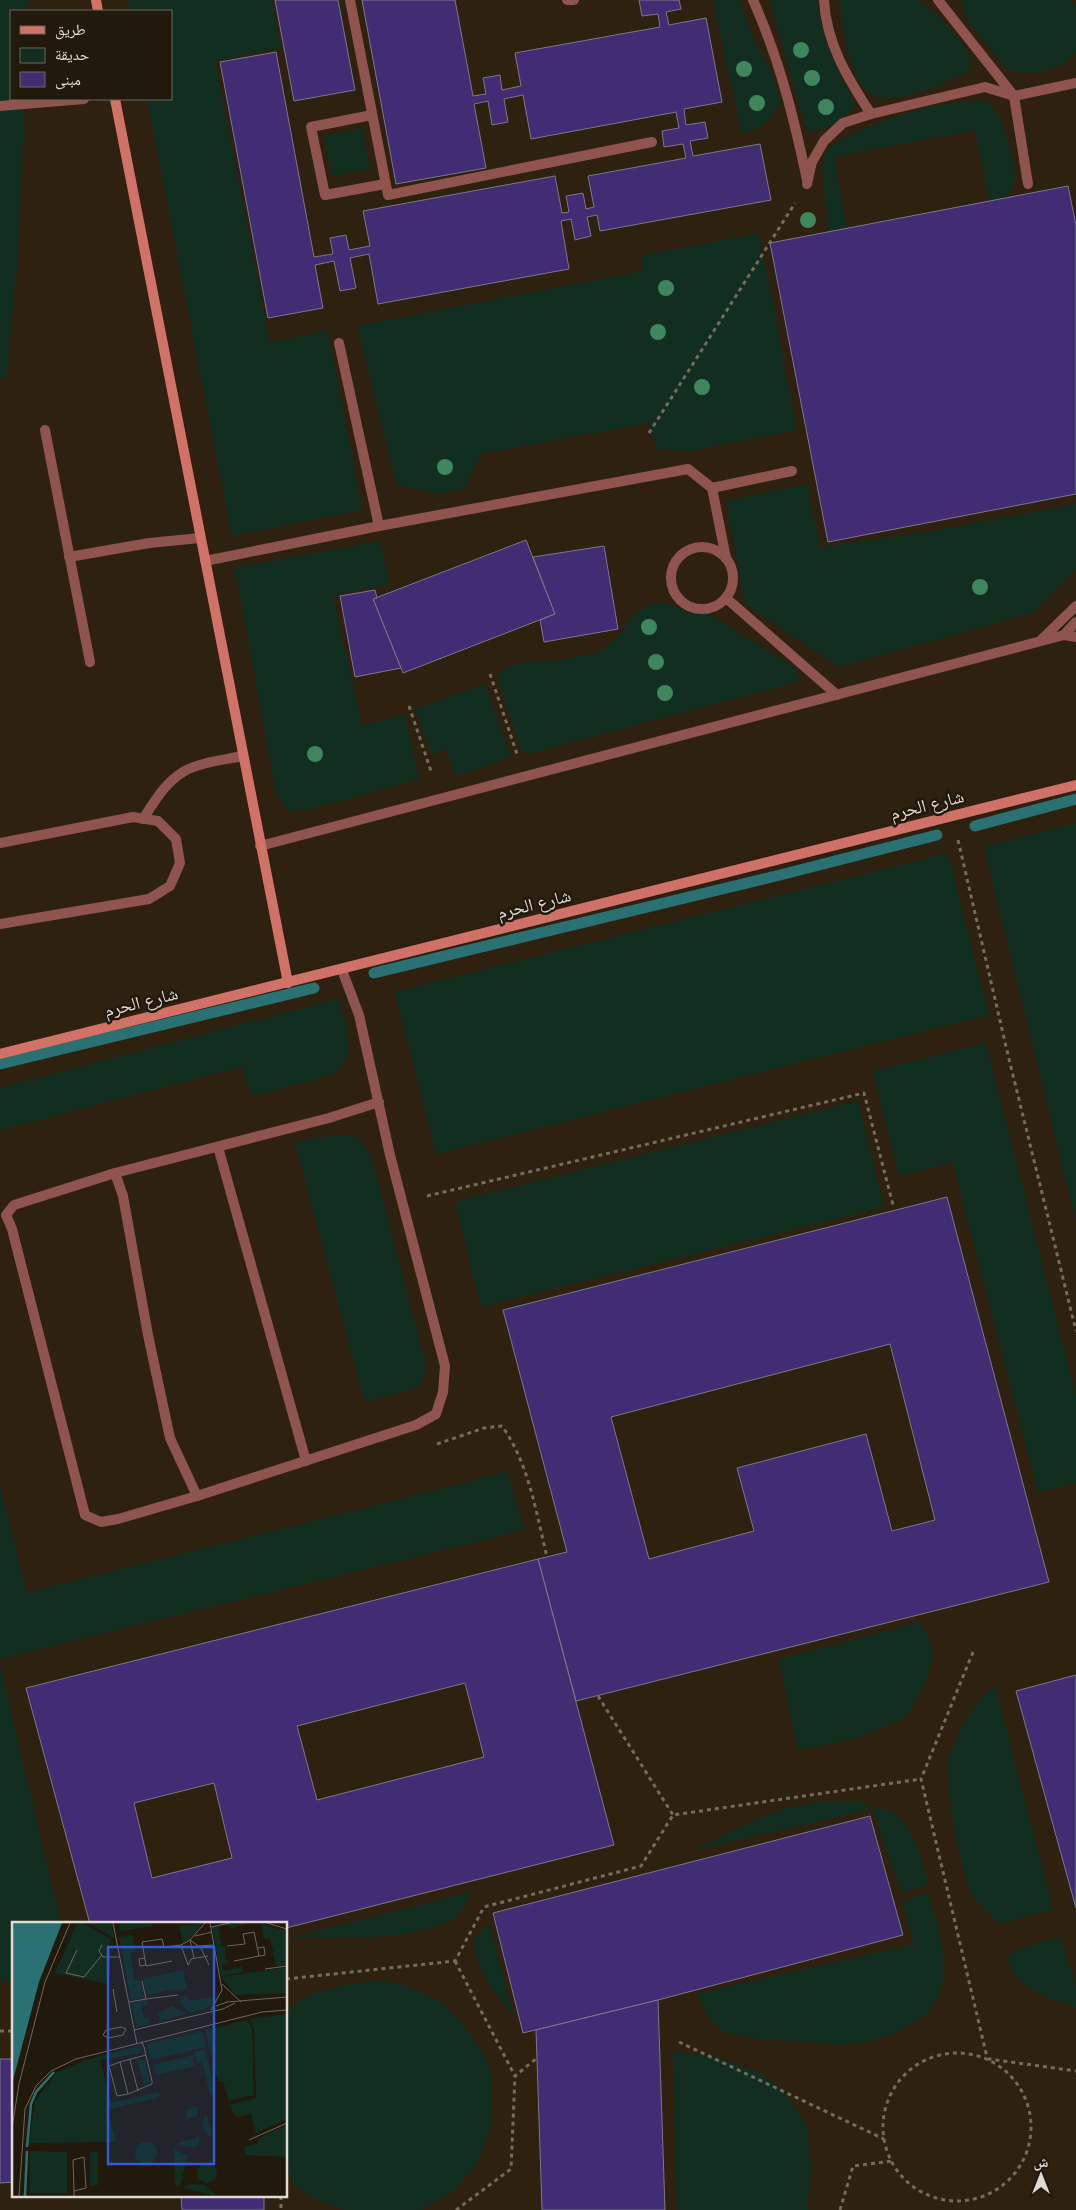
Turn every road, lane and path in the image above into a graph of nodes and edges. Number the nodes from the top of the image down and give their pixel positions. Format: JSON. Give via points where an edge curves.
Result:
{"nodes":[{"id":1,"x":350,"y":0,"type":"edge"},
{"id":2,"x":567,"y":0,"type":"edge"},
{"id":3,"x":574,"y":0,"type":"edge"},
{"id":4,"x":753,"y":0,"type":"edge"},
{"id":5,"x":824,"y":0,"type":"edge"},
{"id":6,"x":938,"y":0,"type":"edge"},
{"id":7,"x":1076,"y":83,"type":"edge"},
{"id":8,"x":1014,"y":96,"type":"junction"},
{"id":9,"x":72,"y":100,"type":"edge"},
{"id":10,"x":115,"y":100,"type":"edge"},
{"id":11,"x":0,"y":106,"type":"edge"},
{"id":12,"x":871,"y":114,"type":"junction"},
{"id":13,"x":372,"y":115,"type":"junction"},
{"id":14,"x":652,"y":142,"type":"dead end"},
{"id":15,"x":385,"y":184,"type":"junction"},
{"id":16,"x":807,"y":184,"type":"junction"},
{"id":17,"x":1028,"y":184,"type":"dead end"},
{"id":18,"x":339,"y":343,"type":"dead end"},
{"id":19,"x":45,"y":430,"type":"dead end"},
{"id":20,"x":649,"y":433,"type":"dead end"},
{"id":21,"x":792,"y":471,"type":"dead end"},
{"id":22,"x":712,"y":488,"type":"junction"},
{"id":23,"x":379,"y":526,"type":"junction"},
{"id":24,"x":200,"y":538,"type":"junction"},
{"id":25,"x":69,"y":557,"type":"junction"},
{"id":26,"x":726,"y":558,"type":"junction"},
{"id":27,"x":205,"y":561,"type":"junction"},
{"id":28,"x":726,"y":598,"type":"junction"},
{"id":29,"x":1076,"y":606,"type":"edge"},
{"id":30,"x":1076,"y":622,"type":"edge"},
{"id":31,"x":1064,"y":635,"type":"junction"},
{"id":32,"x":1076,"y":637,"type":"edge"},
{"id":33,"x":1040,"y":641,"type":"junction"},
{"id":34,"x":90,"y":662,"type":"dead end"},
{"id":35,"x":490,"y":674,"type":"dead end"},
{"id":36,"x":838,"y":694,"type":"junction"},
{"id":37,"x":409,"y":706,"type":"dead end"},
{"id":38,"x":242,"y":756,"type":"junction"},
{"id":39,"x":525,"y":776,"type":"junction"},
{"id":40,"x":1076,"y":785,"type":"edge"},
{"id":41,"x":441,"y":799,"type":"junction"},
{"id":42,"x":953,"y":816,"type":"junction"},
{"id":43,"x":143,"y":819,"type":"junction"},
{"id":44,"x":0,"y":843,"type":"edge"},
{"id":45,"x":260,"y":846,"type":"junction"},
{"id":46,"x":0,"y":924,"type":"edge"},
{"id":47,"x":342,"y":970,"type":"junction"},
{"id":48,"x":288,"y":983,"type":"junction"},
{"id":49,"x":0,"y":1054,"type":"edge"},
{"id":50,"x":379,"y":1102,"type":"junction"},
{"id":51,"x":218,"y":1147,"type":"junction"},
{"id":52,"x":115,"y":1172,"type":"junction"},
{"id":53,"x":403,"y":1201,"type":"junction"},
{"id":54,"x":893,"y":1205,"type":"dead end"},
{"id":55,"x":1076,"y":1330,"type":"edge"},
{"id":56,"x":431,"y":1446,"type":"dead end"},
{"id":57,"x":306,"y":1460,"type":"junction"},
{"id":58,"x":197,"y":1496,"type":"junction"},
{"id":59,"x":546,"y":1557,"type":"dead end"},
{"id":60,"x":973,"y":1652,"type":"dead end"},
{"id":61,"x":598,"y":1696,"type":"dead end"},
{"id":62,"x":921,"y":1779,"type":"junction"},
{"id":63,"x":673,"y":1815,"type":"junction"},
{"id":64,"x":455,"y":1962,"type":"junction"},
{"id":65,"x":288,"y":1979,"type":"edge"},
{"id":66,"x":680,"y":2042,"type":"dead end"},
{"id":67,"x":537,"y":2058,"type":"dead end"},
{"id":68,"x":989,"y":2059,"type":"junction"},
{"id":69,"x":1076,"y":2071,"type":"edge"},
{"id":70,"x":515,"y":2076,"type":"junction"},
{"id":71,"x":884,"y":2139,"type":"junction"},
{"id":72,"x":892,"y":2161,"type":"junction"},
{"id":73,"x":456,"y":2210,"type":"edge"},
{"id":74,"x":840,"y":2210,"type":"edge"}],
"edges":[{"from":1,"to":13,"type":"lane"},
{"from":2,"to":3,"type":"lane"},
{"from":4,"to":16,"type":"lane","via":[[783,77]]},
{"from":5,"to":12,"type":"lane","via":[[833,46],[849,82]]},
{"from":6,"to":8,"type":"lane"},
{"from":7,"to":8,"type":"lane"},
{"from":8,"to":12,"type":"lane","via":[[985,87]]},
{"from":8,"to":17,"type":"lane"},
{"from":9,"to":11,"type":"lane"},
{"from":10,"to":24,"type":"street"},
{"from":12,"to":16,"type":"lane","via":[[843,124],[824,141],[812,162]]},
{"from":13,"to":15,"type":"lane"},
{"from":13,"to":15,"type":"lane","via":[[311,127],[325,196]]},
{"from":14,"to":15,"type":"lane","via":[[388,195]]},
{"from":16,"to":20,"type":"path"},
{"from":18,"to":23,"type":"lane"},
{"from":19,"to":25,"type":"lane"},
{"from":21,"to":22,"type":"lane"},
{"from":22,"to":23,"type":"lane","via":[[688,469]]},
{"from":22,"to":26,"type":"lane"},
{"from":23,"to":27,"type":"lane"},
{"from":24,"to":25,"type":"lane"},
{"from":24,"to":27,"type":"street"},
{"from":25,"to":34,"type":"lane"},
{"from":26,"to":28,"type":"lane","via":[[733,582]]},
{"from":26,"to":28,"type":"lane","via":[[718,550],[707,547],[686,550],[677,558],[670,578],[678,598],[697,609],[708,609]]},
{"from":27,"to":38,"type":"street"},
{"from":28,"to":36,"type":"lane"},
{"from":29,"to":33,"type":"lane"},
{"from":30,"to":31,"type":"lane"},
{"from":31,"to":32,"type":"lane"},
{"from":31,"to":33,"type":"lane"},
{"from":33,"to":36,"type":"lane"},
{"from":35,"to":39,"type":"path"},
{"from":36,"to":39,"type":"lane"},
{"from":37,"to":41,"type":"path"},
{"from":38,"to":43,"type":"lane","via":[[183,772],[159,794]]},
{"from":38,"to":45,"type":"street"},
{"from":39,"to":41,"type":"lane"},
{"from":40,"to":42,"type":"street","name":"شارع الحرم"},
{"from":41,"to":45,"type":"lane"},
{"from":42,"to":47,"type":"street","name":"شارع الحرم"},
{"from":42,"to":55,"type":"path"},
{"from":43,"to":44,"type":"lane","via":[[133,817]]},
{"from":43,"to":46,"type":"lane","via":[[158,821],[176,839],[180,863],[170,886],[149,899]]},
{"from":45,"to":48,"type":"street"},
{"from":47,"to":48,"type":"street","name":"شارع الحرم"},
{"from":47,"to":50,"type":"lane","via":[[359,1016]]},
{"from":48,"to":49,"type":"street","name":"شارع الحرم"},
{"from":50,"to":51,"type":"lane"},
{"from":50,"to":53,"type":"lane"},
{"from":51,"to":52,"type":"lane"},
{"from":51,"to":57,"type":"lane"},
{"from":52,"to":58,"type":"lane","via":[[123,1196],[170,1438]]},
{"from":52,"to":58,"type":"lane","via":[[14,1205],[6,1215],[84,1514],[101,1522]]},
{"from":53,"to":54,"type":"path","via":[[864,1093]]},
{"from":53,"to":57,"type":"lane","via":[[445,1366],[443,1392],[436,1414],[416,1425]]},
{"from":56,"to":59,"type":"path","via":[[484,1428],[502,1426],[527,1477]]},
{"from":57,"to":58,"type":"lane"},
{"from":60,"to":62,"type":"path"},
{"from":61,"to":63,"type":"path"},
{"from":62,"to":63,"type":"path"},
{"from":62,"to":68,"type":"path"},
{"from":63,"to":64,"type":"path","via":[[641,1866],[484,1907]]},
{"from":64,"to":65,"type":"path"},
{"from":64,"to":70,"type":"path"},
{"from":66,"to":71,"type":"path"},
{"from":67,"to":70,"type":"path"},
{"from":68,"to":69,"type":"path"},
{"from":68,"to":71,"type":"path","via":[[951,2053],[931,2057],[913,2067],[898,2081],[888,2099],[882,2118]]},
{"from":68,"to":72,"type":"path","via":[[1012,2076],[1026,2097],[1032,2122],[1030,2147],[1019,2170],[1001,2189],[978,2200],[953,2202],[928,2196],[906,2182]]},
{"from":70,"to":73,"type":"path","via":[[511,2169]]},
{"from":71,"to":72,"type":"path"},
{"from":72,"to":74,"type":"path","via":[[853,2166]]}]}
